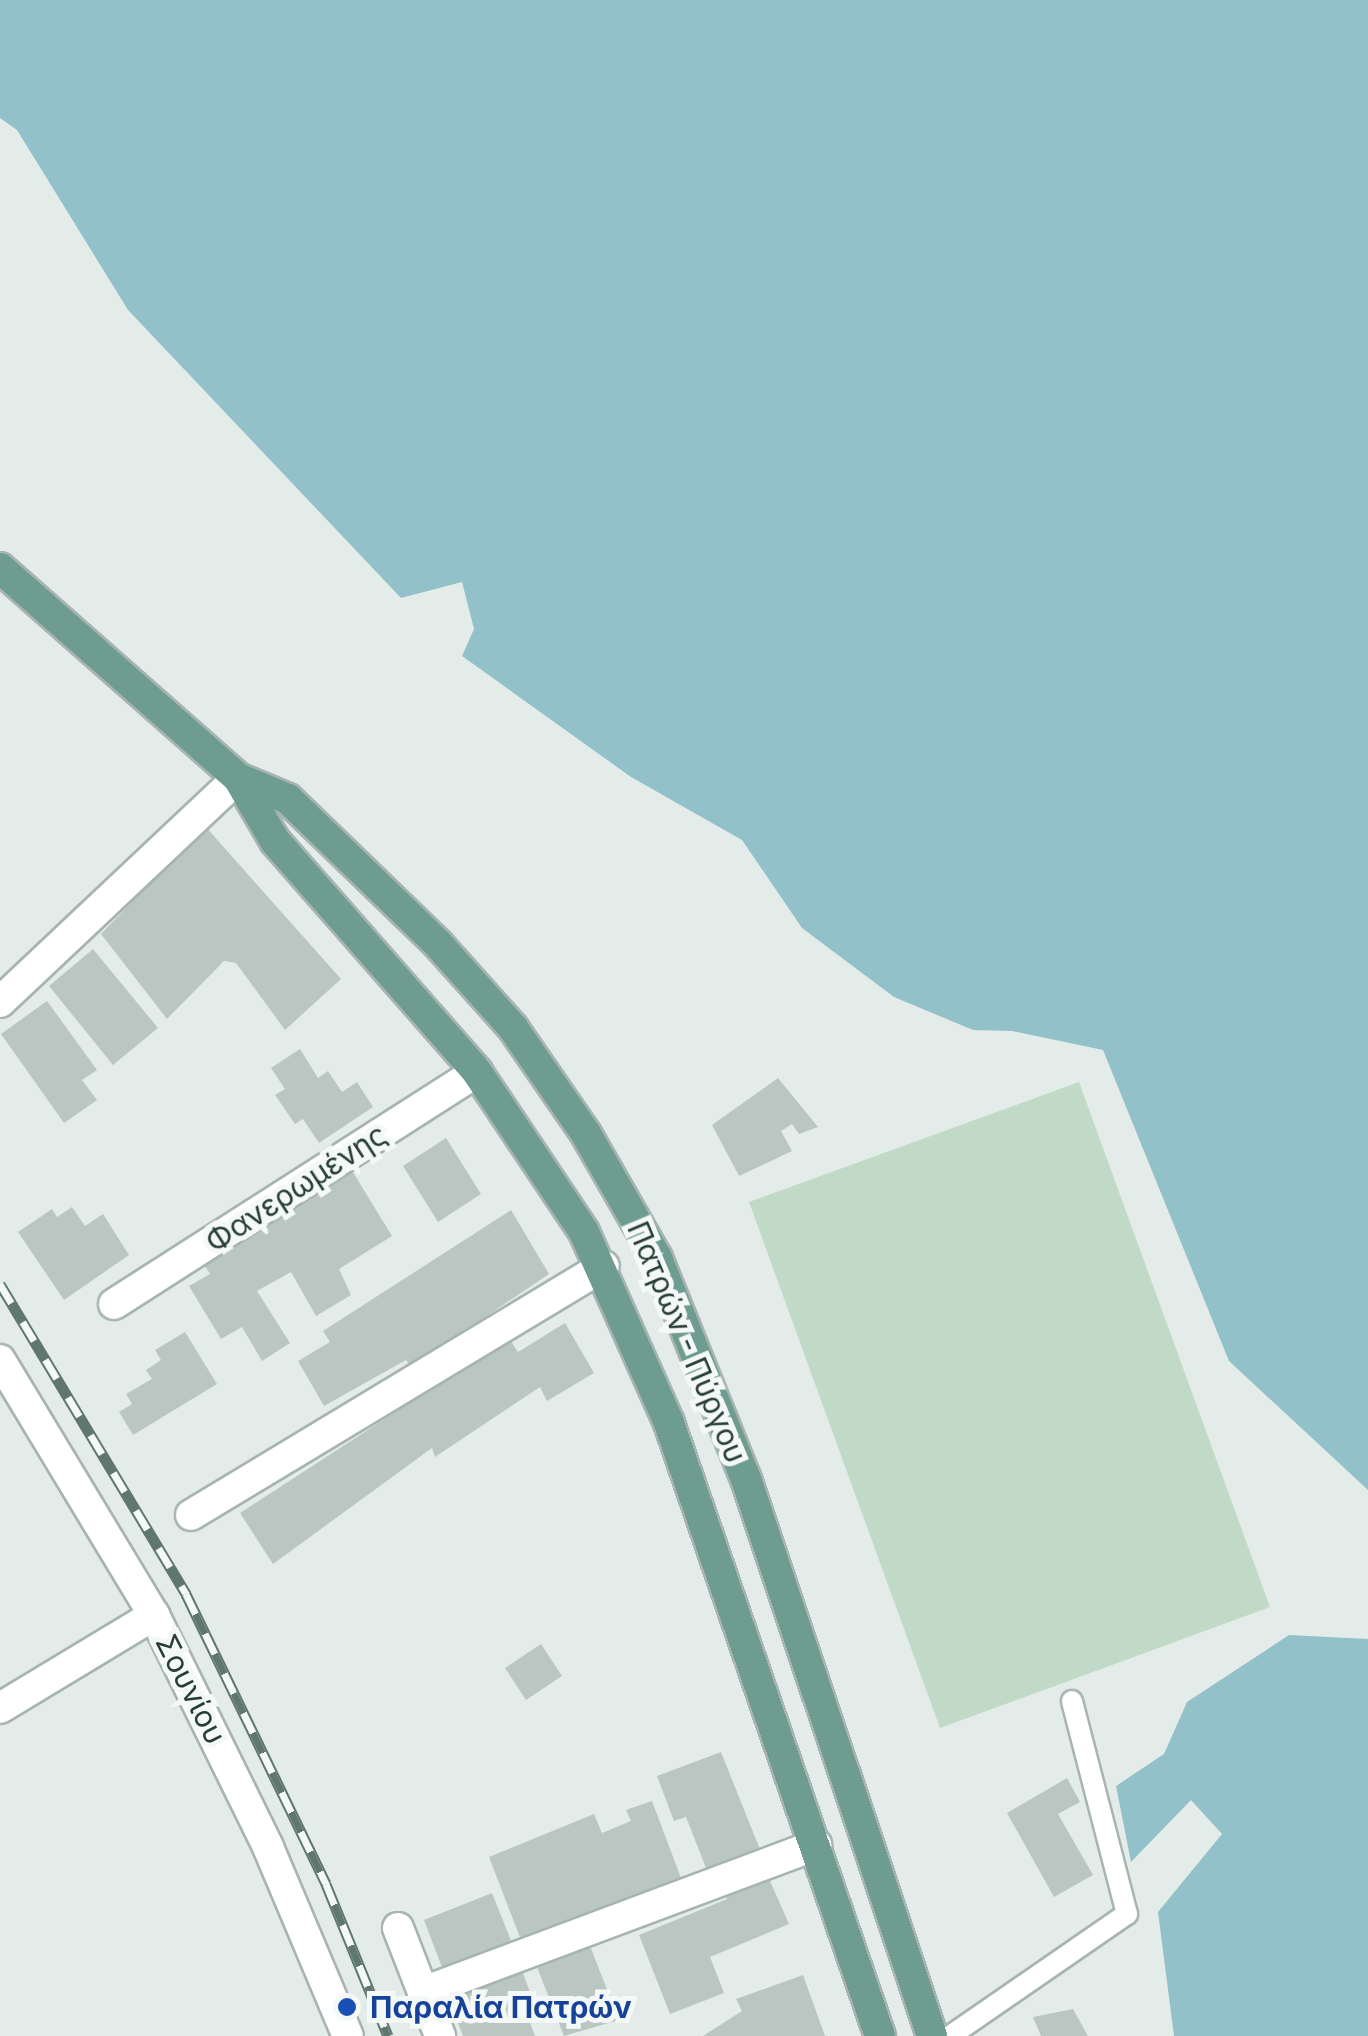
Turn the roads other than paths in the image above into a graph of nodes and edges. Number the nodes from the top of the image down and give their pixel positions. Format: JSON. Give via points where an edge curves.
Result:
{"nodes":[{"id":1,"x":0,"y":568,"type":"edge"},
{"id":2,"x":238,"y":778,"type":"junction"},
{"id":3,"x":0,"y":1002,"type":"edge"},
{"id":4,"x":478,"y":1072,"type":"junction"},
{"id":5,"x":604,"y":1266,"type":"junction"},
{"id":6,"x":114,"y":1304,"type":"dead end"},
{"id":7,"x":0,"y":1360,"type":"edge"},
{"id":8,"x":191,"y":1515,"type":"dead end"},
{"id":9,"x":154,"y":1616,"type":"junction"},
{"id":10,"x":1072,"y":1701,"type":"dead end"},
{"id":11,"x":0,"y":1708,"type":"edge"},
{"id":12,"x":816,"y":1845,"type":"junction"},
{"id":13,"x":398,"y":1928,"type":"dead end"},
{"id":14,"x":423,"y":1992,"type":"junction"},
{"id":15,"x":348,"y":2036,"type":"edge"},
{"id":16,"x":440,"y":2036,"type":"edge"},
{"id":17,"x":880,"y":2036,"type":"edge"},
{"id":18,"x":932,"y":2036,"type":"edge"},
{"id":19,"x":950,"y":2036,"type":"edge"}],
"edges":[{"from":1,"to":2,"type":"main road","name":"Πατρών - Πύργου"},
{"from":2,"to":3,"type":"street"},
{"from":2,"to":4,"type":"main road","name":"Πατρών - Πύργου","via":[[274,841]]},
{"from":2,"to":18,"type":"main road","name":"Πατρών - Πύργου","via":[[288,800],[438,944],[513,1028],[586,1134],[657,1258],[746,1478]]},
{"from":4,"to":5,"type":"main road","name":"Πατρών - Πύργου"},
{"from":4,"to":6,"type":"street","name":"Φανερωμένης"},
{"from":5,"to":8,"type":"street"},
{"from":5,"to":12,"type":"main road","name":"Πατρών - Πύργου","via":[[696,1498]]},
{"from":7,"to":9,"type":"street","name":"Σουνίου"},
{"from":9,"to":11,"type":"street"},
{"from":9,"to":15,"type":"street","name":"Σουνίου","via":[[268,1846]]},
{"from":10,"to":19,"type":"lane","via":[[1127,1914]]},
{"from":12,"to":14,"type":"street"},
{"from":12,"to":17,"type":"main road","name":"Πατρών - Πύργου"},
{"from":13,"to":14,"type":"street"},
{"from":14,"to":16,"type":"street"}]}
